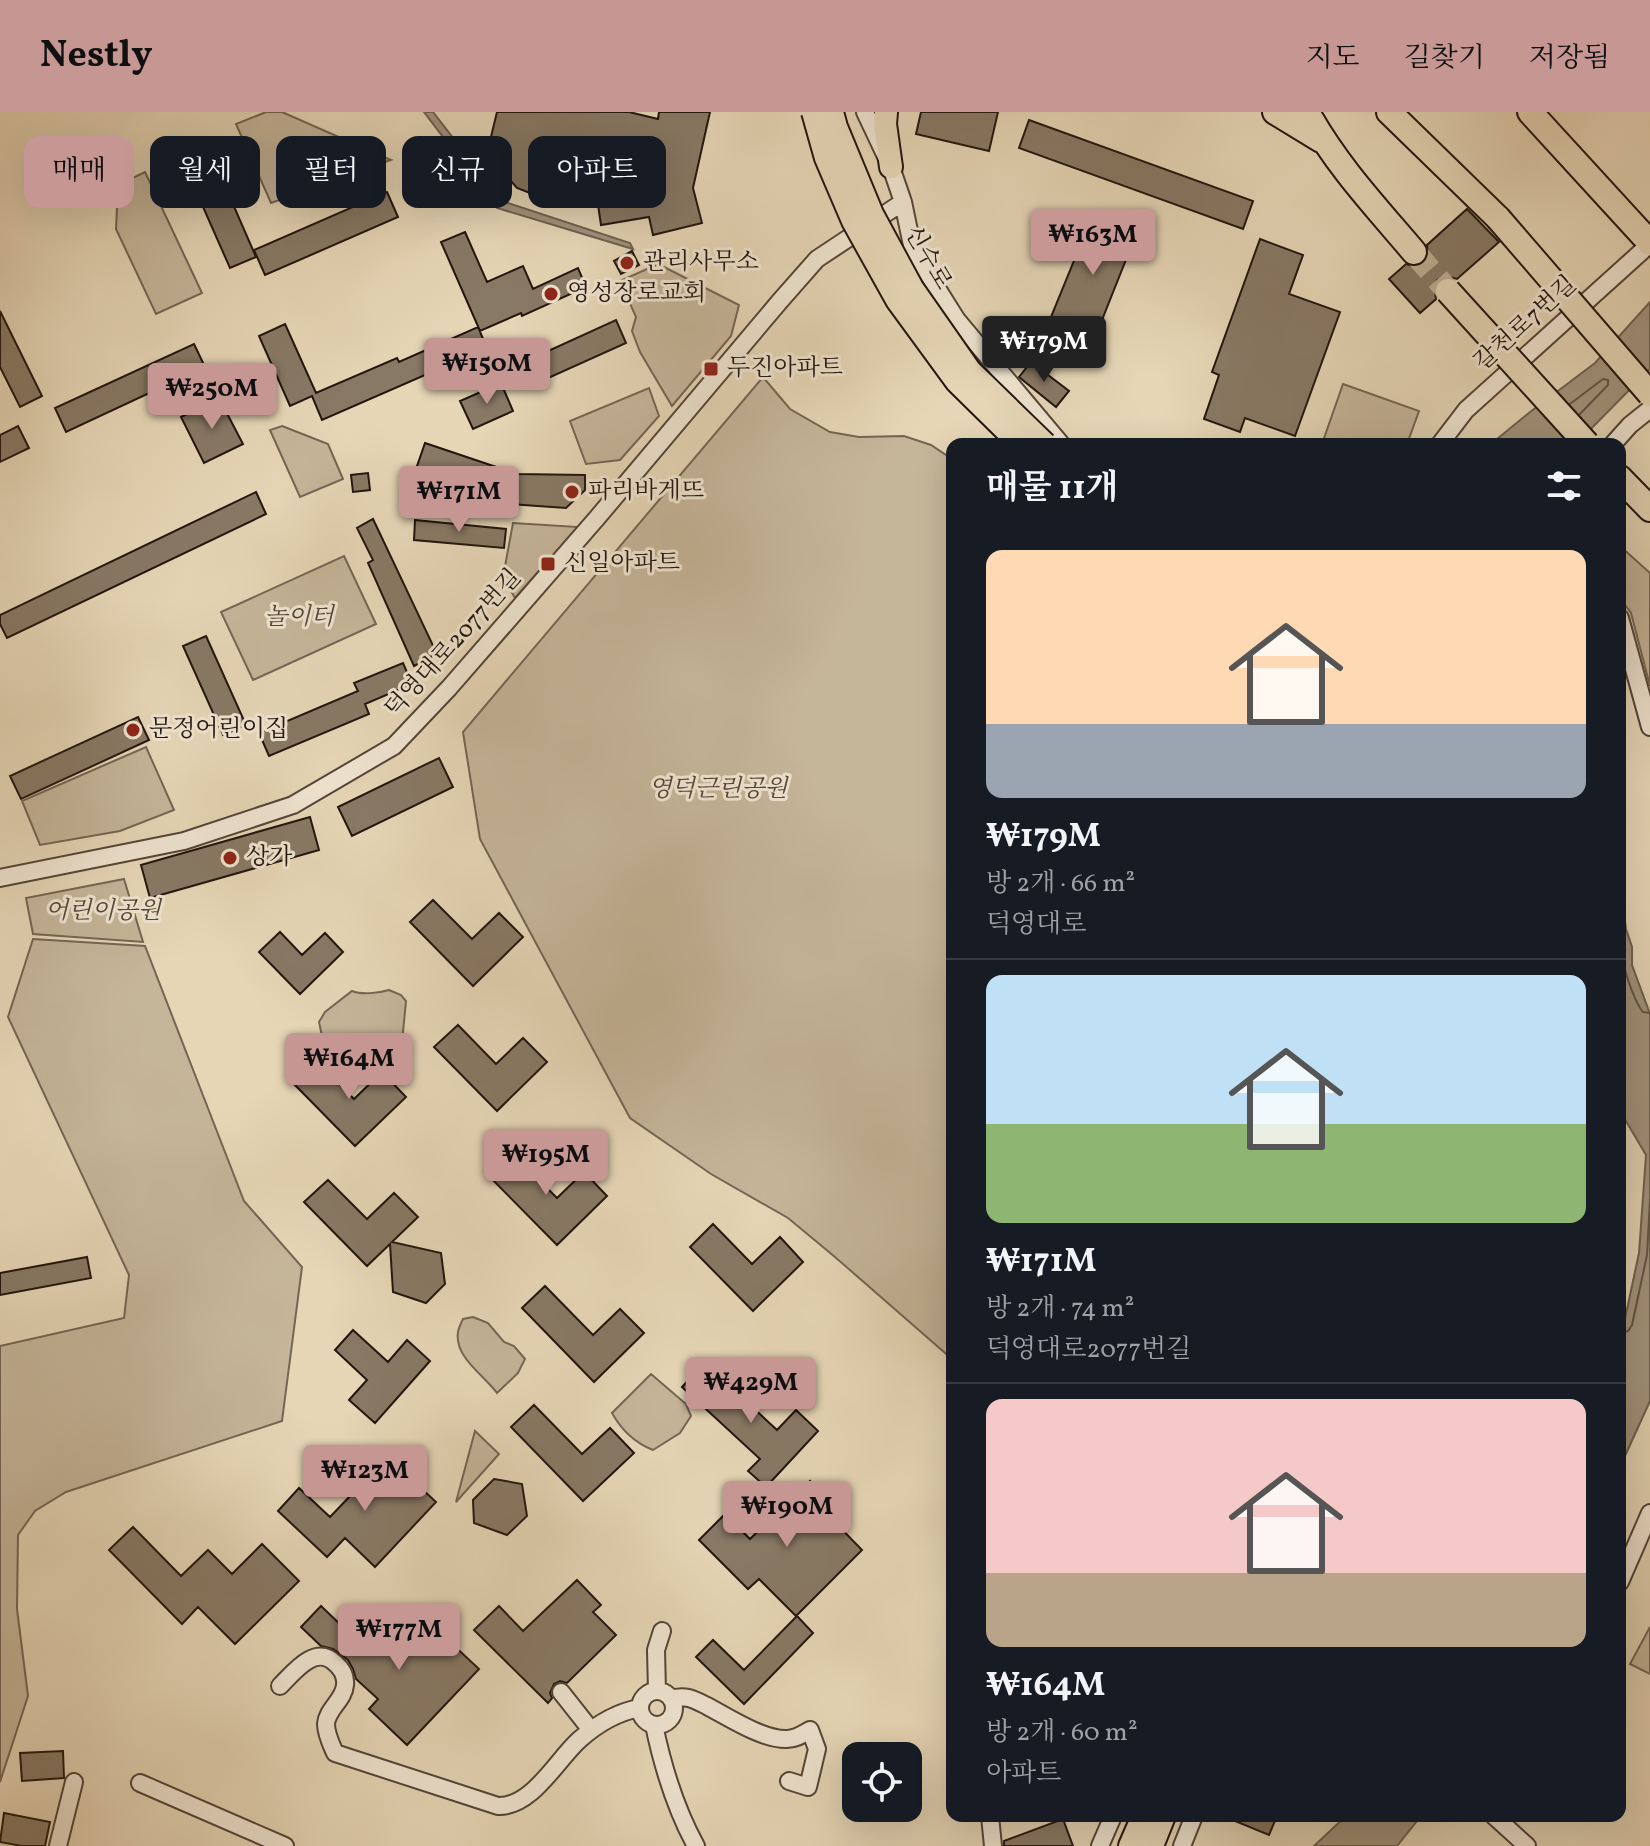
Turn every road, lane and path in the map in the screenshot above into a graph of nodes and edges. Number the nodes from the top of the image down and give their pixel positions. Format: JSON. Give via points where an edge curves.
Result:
{"nodes":[{"id":1,"x":813,"y":112,"type":"edge"},
{"id":2,"x":832,"y":112,"type":"edge"},
{"id":3,"x":865,"y":112,"type":"edge"},
{"id":4,"x":886,"y":112,"type":"edge"},
{"id":5,"x":1275,"y":112,"type":"edge"},
{"id":6,"x":1307,"y":112,"type":"edge"},
{"id":7,"x":1389,"y":112,"type":"edge"},
{"id":8,"x":1412,"y":112,"type":"edge"},
{"id":9,"x":1530,"y":112,"type":"edge"},
{"id":10,"x":1324,"y":142,"type":"junction"},
{"id":11,"x":891,"y":167,"type":"junction"},
{"id":12,"x":903,"y":202,"type":"junction"},
{"id":13,"x":1498,"y":218,"type":"junction"},
{"id":14,"x":1650,"y":244,"type":"edge"},
{"id":15,"x":913,"y":250,"type":"junction"},
{"id":16,"x":1414,"y":252,"type":"tunnel mouth"},
{"id":17,"x":817,"y":259,"type":"junction"},
{"id":18,"x":1448,"y":291,"type":"tunnel mouth"},
{"id":19,"x":1650,"y":394,"type":"edge"},
{"id":20,"x":1650,"y":409,"type":"edge"},
{"id":21,"x":1014,"y":438,"type":"edge"},
{"id":22,"x":1039,"y":438,"type":"edge"},
{"id":23,"x":1056,"y":438,"type":"edge"},
{"id":24,"x":1445,"y":438,"type":"edge"},
{"id":25,"x":1582,"y":438,"type":"edge"},
{"id":26,"x":1618,"y":438,"type":"edge"},
{"id":27,"x":1626,"y":484,"type":"edge"},
{"id":28,"x":1649,"y":508,"type":"edge"},
{"id":29,"x":1626,"y":640,"type":"edge"},
{"id":30,"x":1650,"y":727,"type":"edge"},
{"id":31,"x":0,"y":878,"type":"edge"},
{"id":32,"x":1650,"y":1513,"type":"edge"},
{"id":33,"x":1626,"y":1568,"type":"edge"},
{"id":34,"x":662,"y":1631,"type":"dead end"},
{"id":35,"x":280,"y":1686,"type":"dead end"},
{"id":36,"x":561,"y":1692,"type":"dead end"},
{"id":37,"x":664,"y":1695,"type":"junction"},
{"id":38,"x":640,"y":1708,"type":"junction"},
{"id":39,"x":654,"y":1725,"type":"junction"},
{"id":40,"x":591,"y":1730,"type":"junction"},
{"id":41,"x":789,"y":1781,"type":"dead end"},
{"id":42,"x":74,"y":1782,"type":"dead end"},
{"id":43,"x":140,"y":1783,"type":"dead end"},
{"id":44,"x":991,"y":1822,"type":"edge"},
{"id":45,"x":1110,"y":1822,"type":"edge"},
{"id":46,"x":1192,"y":1822,"type":"edge"},
{"id":47,"x":1501,"y":1822,"type":"edge"},
{"id":48,"x":58,"y":1846,"type":"edge"},
{"id":49,"x":285,"y":1846,"type":"edge"},
{"id":50,"x":696,"y":1846,"type":"edge"},
{"id":51,"x":993,"y":1846,"type":"edge"},
{"id":52,"x":1100,"y":1846,"type":"edge"},
{"id":53,"x":1182,"y":1846,"type":"edge"},
{"id":54,"x":1527,"y":1846,"type":"edge"}],
"edges":[{"from":1,"to":21,"type":"main road","name":"신수로","bridge":true,"via":[[853,221],[897,300],[957,382]]},
{"from":2,"to":22,"type":"main road","name":"신수로","bridge":true,"via":[[872,214],[912,288],[970,371]]},
{"from":3,"to":11,"type":"street"},
{"from":4,"to":11,"type":"main road"},
{"from":5,"to":10,"type":"highway"},
{"from":6,"to":10,"type":"highway"},
{"from":7,"to":13,"type":"highway"},
{"from":8,"to":13,"type":"highway"},
{"from":9,"to":14,"type":"highway"},
{"from":10,"to":16,"type":"highway"},
{"from":11,"to":12,"type":"street"},
{"from":12,"to":15,"type":"street"},
{"from":12,"to":17,"type":"street","name":"덕영대로2077번길"},
{"from":13,"to":19,"type":"highway","bridge":true},
{"from":14,"to":24,"type":"street","name":"갈천로7번길","via":[[1466,410]]},
{"from":15,"to":17,"type":"street","via":[[880,239],[845,245]]},
{"from":15,"to":23,"type":"street","via":[[957,320]]},
{"from":17,"to":31,"type":"street","name":"덕영대로2077번길","via":[[578,541],[394,746],[293,805],[184,841]]},
{"from":18,"to":25,"type":"highway","bridge":true},
{"from":20,"to":26,"type":"street"},
{"from":27,"to":28,"type":"highway"},
{"from":29,"to":30,"type":"street"},
{"from":32,"to":33,"type":"street"},
{"from":34,"to":37,"type":"street","via":[[656,1650]]},
{"from":35,"to":40,"type":"street","via":[[304,1661],[329,1658],[345,1675],[346,1684],[327,1718],[335,1753],[498,1806],[525,1798]]},
{"from":36,"to":40,"type":"street"},
{"from":37,"to":38,"type":"street","via":[[647,1695]]},
{"from":37,"to":39,"type":"street","via":[[674,1710],[670,1720]]},
{"from":37,"to":41,"type":"street","via":[[691,1698],[779,1738],[796,1738],[810,1730],[817,1749],[808,1787]]},
{"from":38,"to":39,"type":"street"},
{"from":38,"to":40,"type":"street"},
{"from":39,"to":50,"type":"street","via":[[672,1794]]},
{"from":42,"to":48,"type":"street"},
{"from":43,"to":49,"type":"street"},
{"from":44,"to":51,"type":"street"},
{"from":45,"to":52,"type":"street"},
{"from":46,"to":53,"type":"street"},
{"from":47,"to":54,"type":"street"}]}
